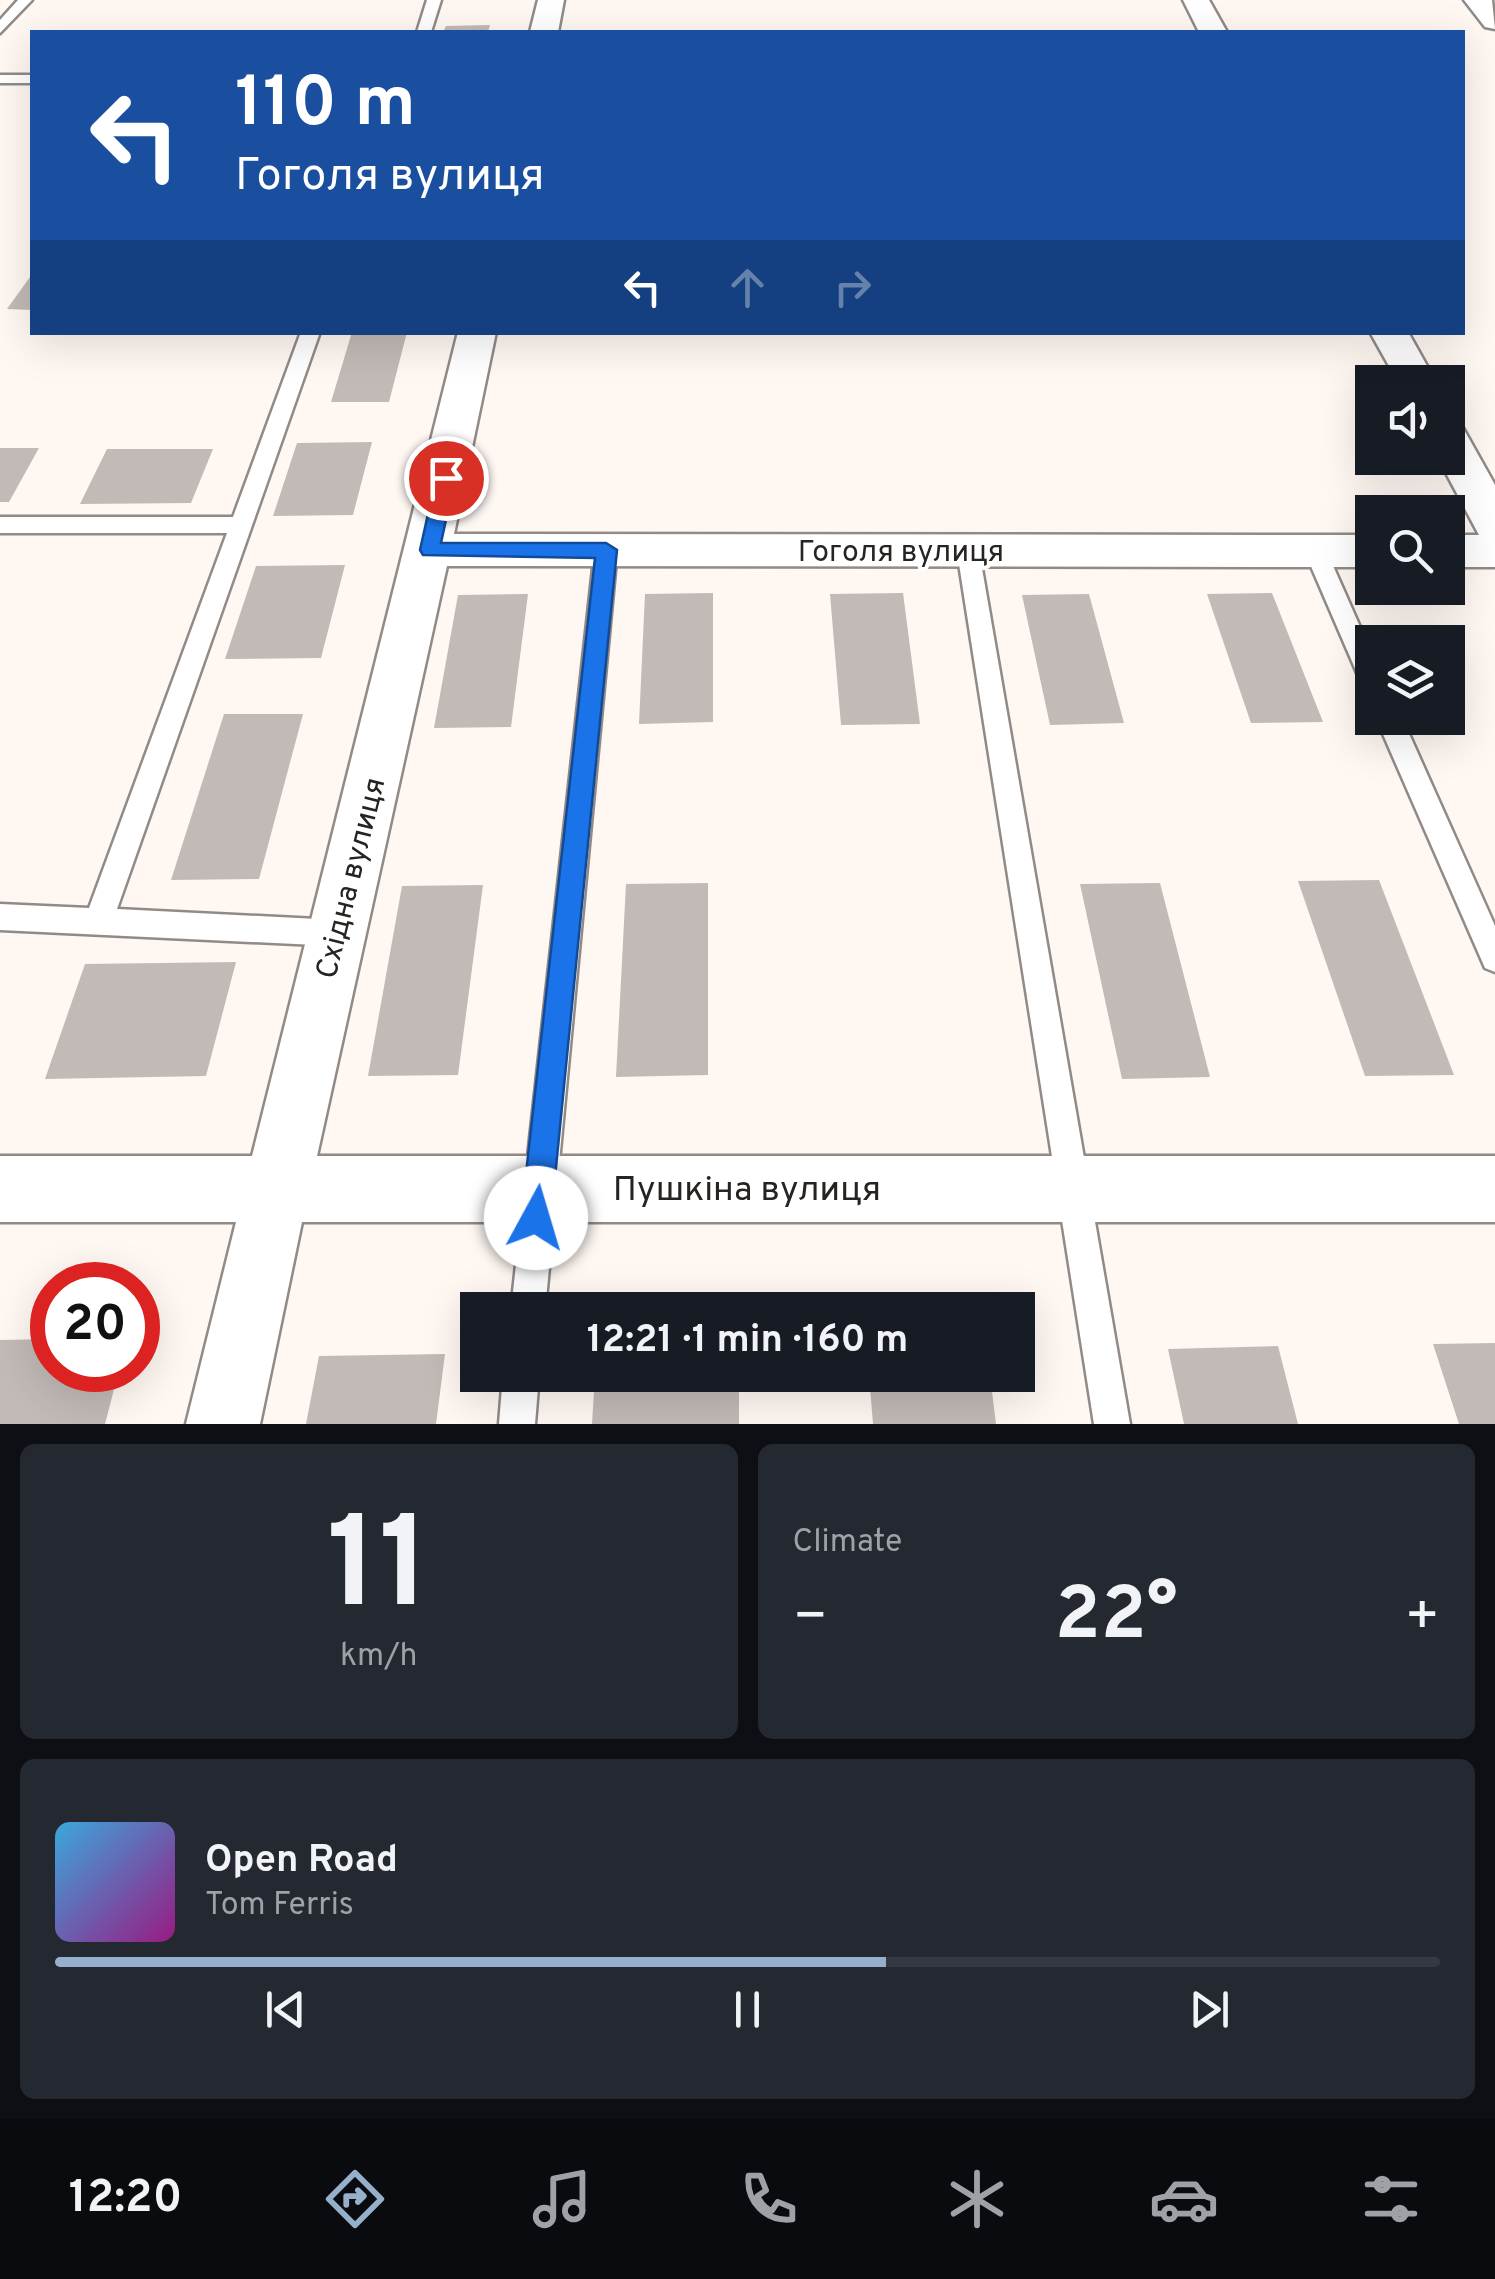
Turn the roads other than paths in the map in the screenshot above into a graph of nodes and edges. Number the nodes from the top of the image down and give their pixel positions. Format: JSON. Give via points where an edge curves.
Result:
{"nodes":[{"id":1,"x":25,"y":0,"type":"edge"},
{"id":2,"x":434,"y":0,"type":"edge"},
{"id":3,"x":551,"y":0,"type":"edge"},
{"id":4,"x":1196,"y":0,"type":"edge"},
{"id":5,"x":1477,"y":0,"type":"edge"},
{"id":6,"x":1495,"y":21,"type":"edge"},
{"id":7,"x":0,"y":29,"type":"edge"},
{"id":8,"x":425,"y":30,"type":"edge"},
{"id":9,"x":544,"y":30,"type":"edge"},
{"id":10,"x":1212,"y":30,"type":"edge"},
{"id":11,"x":0,"y":79,"type":"edge"},
{"id":12,"x":30,"y":79,"type":"edge"},
{"id":13,"x":310,"y":335,"type":"edge"},
{"id":14,"x":476,"y":335,"type":"edge"},
{"id":15,"x":1391,"y":335,"type":"edge"},
{"id":16,"x":1407,"y":365,"type":"edge"},
{"id":17,"x":1465,"y":469,"type":"edge"},
{"id":18,"x":1495,"y":524,"type":"edge"},
{"id":19,"x":0,"y":525,"type":"edge"},
{"id":20,"x":242,"y":525,"type":"junction"},
{"id":21,"x":430,"y":550,"type":"junction"},
{"id":22,"x":606,"y":550,"type":"junction"},
{"id":23,"x":1316,"y":550,"type":"junction"},
{"id":24,"x":1355,"y":550,"type":"edge"},
{"id":25,"x":1465,"y":550,"type":"edge"},
{"id":26,"x":968,"y":551,"type":"junction"},
{"id":27,"x":1495,"y":551,"type":"edge"},
{"id":28,"x":1355,"y":641,"type":"edge"},
{"id":29,"x":1397,"y":735,"type":"edge"},
{"id":30,"x":0,"y":918,"type":"edge"},
{"id":31,"x":98,"y":922,"type":"junction"},
{"id":32,"x":337,"y":933,"type":"junction"},
{"id":33,"x":1495,"y":958,"type":"edge"},
{"id":34,"x":276,"y":1187,"type":"junction"},
{"id":35,"x":539,"y":1188,"type":"junction"},
{"id":36,"x":1072,"y":1188,"type":"junction"},
{"id":37,"x":0,"y":1189,"type":"edge"},
{"id":38,"x":1495,"y":1189,"type":"edge"},
{"id":39,"x":530,"y":1292,"type":"edge"},
{"id":40,"x":520,"y":1392,"type":"edge"},
{"id":41,"x":223,"y":1424,"type":"edge"},
{"id":42,"x":517,"y":1424,"type":"edge"},
{"id":43,"x":1112,"y":1424,"type":"edge"}],
"edges":[{"from":1,"to":7,"type":"lane"},
{"from":2,"to":8,"type":"lane"},
{"from":3,"to":9,"type":"street"},
{"from":4,"to":10,"type":"street"},
{"from":5,"to":6,"type":"street"},
{"from":11,"to":12,"type":"lane"},
{"from":13,"to":20,"type":"lane"},
{"from":14,"to":21,"type":"street","name":"Східна вулиця"},
{"from":15,"to":16,"type":"street"},
{"from":17,"to":18,"type":"street"},
{"from":19,"to":20,"type":"lane"},
{"from":20,"to":31,"type":"lane"},
{"from":21,"to":22,"type":"street","name":"Гоголя вулиця"},
{"from":21,"to":32,"type":"street","name":"Східна вулиця"},
{"from":22,"to":26,"type":"street","name":"Гоголя вулиця"},
{"from":22,"to":35,"type":"lane"},
{"from":23,"to":24,"type":"street","name":"Гоголя вулиця"},
{"from":23,"to":26,"type":"street","name":"Гоголя вулиця"},
{"from":23,"to":28,"type":"lane"},
{"from":25,"to":27,"type":"street"},
{"from":26,"to":36,"type":"lane"},
{"from":29,"to":33,"type":"lane"},
{"from":30,"to":31,"type":"lane"},
{"from":31,"to":32,"type":"lane"},
{"from":32,"to":34,"type":"street","name":"Східна вулиця"},
{"from":34,"to":35,"type":"street","name":"Пушкіна вулиця"},
{"from":34,"to":37,"type":"street","name":"Пушкіна вулиця"},
{"from":34,"to":41,"type":"street","name":"Східна вулиця"},
{"from":35,"to":36,"type":"street","name":"Пушкіна вулиця"},
{"from":35,"to":39,"type":"lane"},
{"from":36,"to":38,"type":"street","name":"Пушкіна вулиця"},
{"from":36,"to":43,"type":"lane"},
{"from":40,"to":42,"type":"lane"}]}
